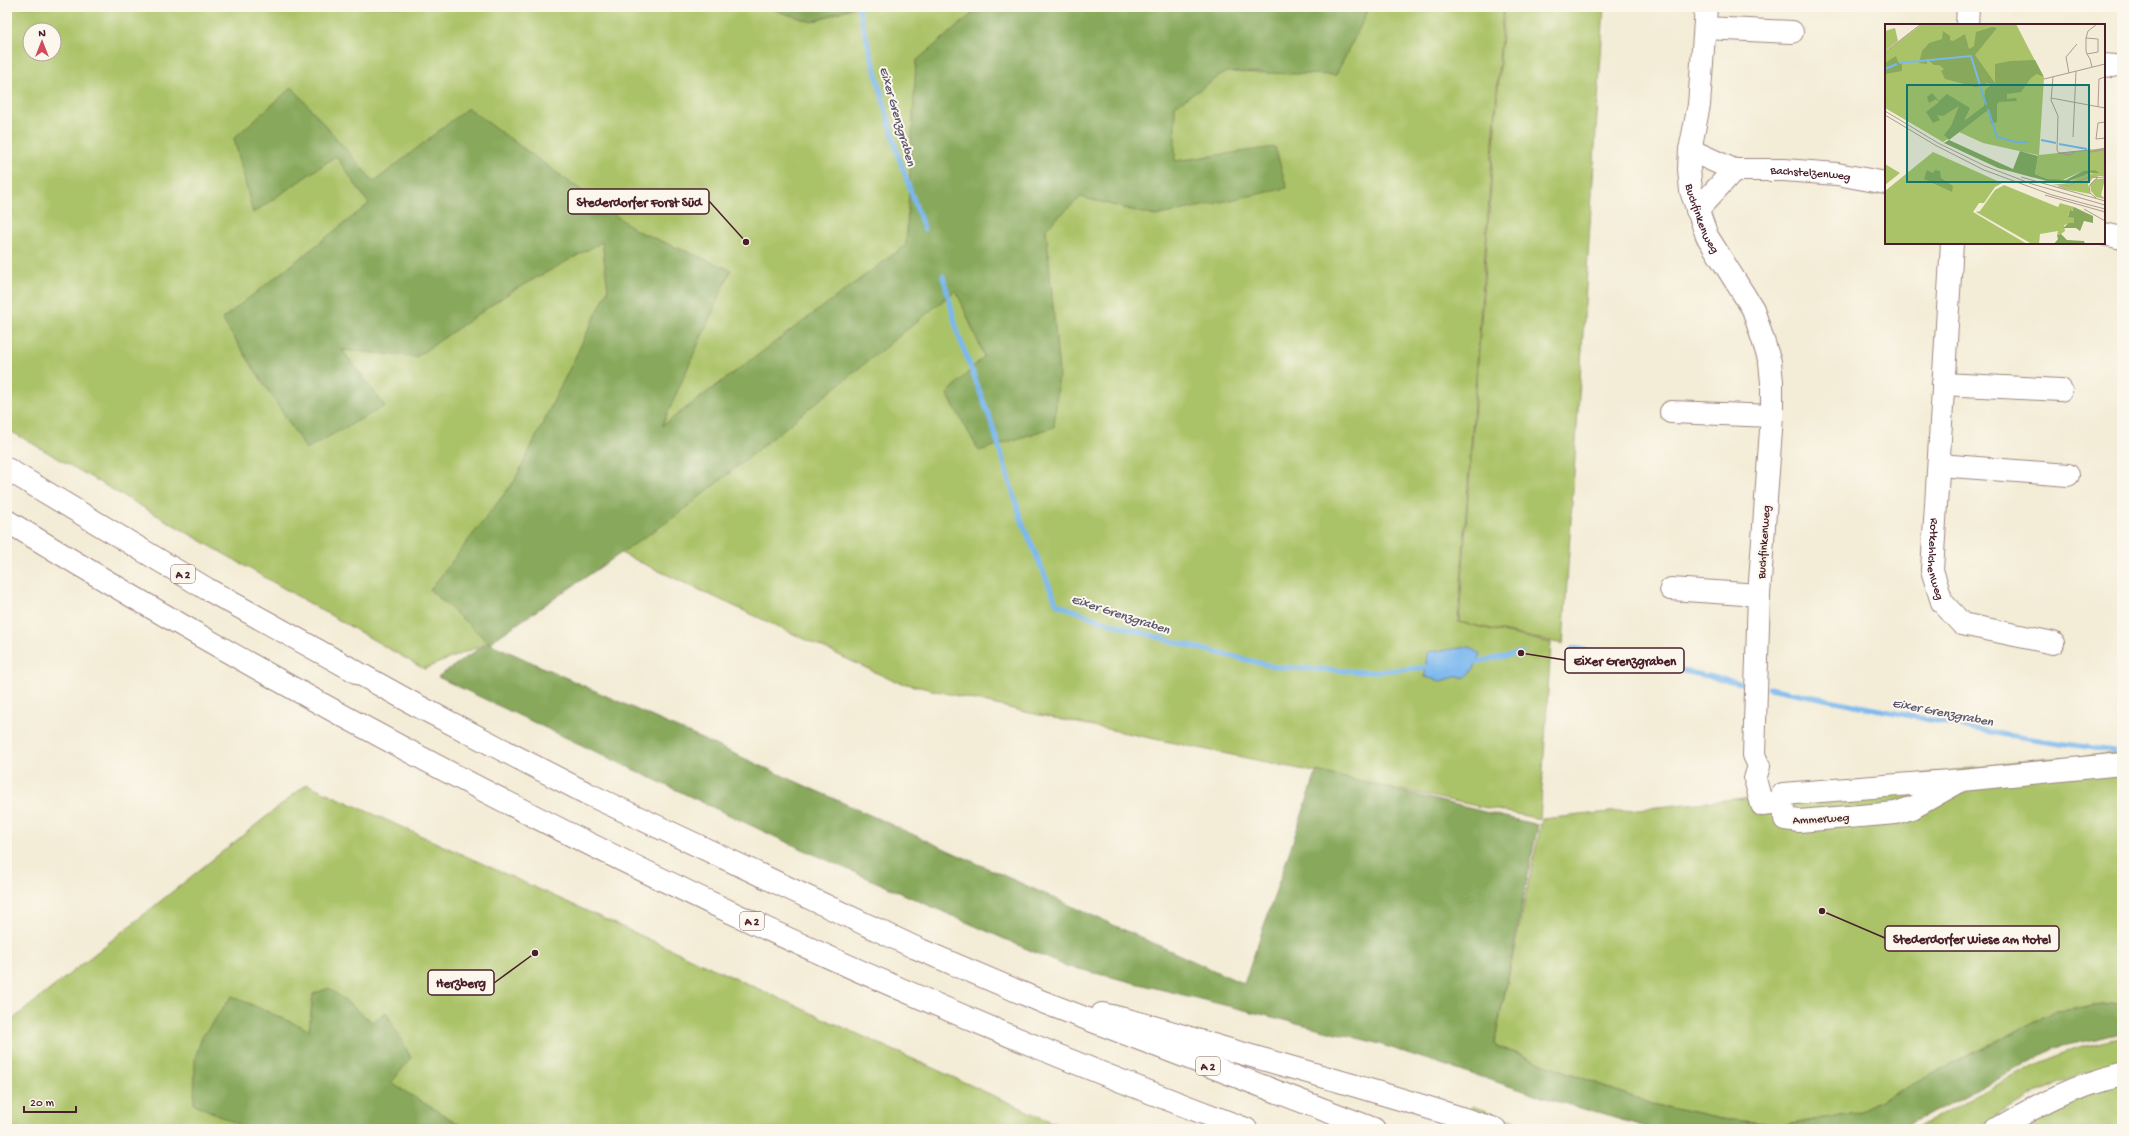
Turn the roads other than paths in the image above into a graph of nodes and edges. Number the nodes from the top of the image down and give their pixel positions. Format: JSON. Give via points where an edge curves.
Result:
{"nodes":[{"id":1,"x":1968,"y":7,"type":"edge"},
{"id":2,"x":1705,"y":18,"type":"edge"},
{"id":3,"x":1967,"y":24,"type":"edge"},
{"id":4,"x":1792,"y":32,"type":"dead end"},
{"id":5,"x":1690,"y":150,"type":"junction"},
{"id":6,"x":1734,"y":170,"type":"junction"},
{"id":7,"x":1885,"y":183,"type":"edge"},
{"id":8,"x":1697,"y":210,"type":"junction"},
{"id":9,"x":2105,"y":234,"type":"edge"},
{"id":10,"x":2122,"y":238,"type":"edge"},
{"id":11,"x":1952,"y":244,"type":"edge"},
{"id":12,"x":1943,"y":384,"type":"junction"},
{"id":13,"x":2061,"y":390,"type":"dead end"},
{"id":14,"x":1671,"y":412,"type":"dead end"},
{"id":15,"x":1772,"y":416,"type":"junction"},
{"id":16,"x":1939,"y":465,"type":"junction"},
{"id":17,"x":7,"y":469,"type":"edge"},
{"id":18,"x":2068,"y":475,"type":"dead end"},
{"id":19,"x":7,"y":521,"type":"edge"},
{"id":20,"x":1671,"y":589,"type":"dead end"},
{"id":21,"x":1759,"y":595,"type":"junction"},
{"id":22,"x":2053,"y":643,"type":"dead end"},
{"id":23,"x":2122,"y":764,"type":"edge"},
{"id":24,"x":1962,"y":780,"type":"junction"},
{"id":25,"x":1783,"y":798,"type":"junction"},
{"id":26,"x":1042,"y":1002,"type":"junction"},
{"id":27,"x":2122,"y":1074,"type":"edge"},
{"id":28,"x":1246,"y":1129,"type":"edge"},
{"id":29,"x":1374,"y":1129,"type":"edge"},
{"id":30,"x":1495,"y":1129,"type":"edge"},
{"id":31,"x":1997,"y":1129,"type":"edge"}],
"edges":[{"from":1,"to":3,"type":"main road"},
{"from":2,"to":4,"type":"main road"},
{"from":2,"to":5,"type":"main road","name":"Buchfinkenweg","via":[[1699,105]]},
{"from":5,"to":6,"type":"main road","name":"Bachstelzenweg"},
{"from":5,"to":8,"type":"main road","name":"Buchfinkenweg","via":[[1691,191]]},
{"from":6,"to":7,"type":"main road","name":"Bachstelzenweg","via":[[1838,174]]},
{"from":6,"to":8,"type":"main road"},
{"from":8,"to":15,"type":"main road","name":"Buchfinkenweg","via":[[1707,236],[1753,310],[1770,362]]},
{"from":9,"to":10,"type":"main road"},
{"from":11,"to":12,"type":"main road","name":"Rotkehlchenweg"},
{"from":12,"to":13,"type":"main road"},
{"from":12,"to":16,"type":"main road","name":"Rotkehlchenweg"},
{"from":14,"to":15,"type":"main road"},
{"from":15,"to":21,"type":"main road","name":"Buchfinkenweg"},
{"from":16,"to":18,"type":"main road"},
{"from":16,"to":22,"type":"main road","name":"Rotkehlchenweg","via":[[1932,570],[1942,602],[1962,624]]},
{"from":17,"to":26,"type":"main road","number":"A 2","via":[[207,589],[416,705],[593,796],[916,948]]},
{"from":19,"to":28,"type":"main road","number":"A 2","via":[[183,626],[377,734],[693,894],[900,988],[1135,1088]]},
{"from":20,"to":21,"type":"main road","name":"Buchfinkenweg"},
{"from":21,"to":25,"type":"main road","name":"Buchfinkenweg","via":[[1754,755],[1760,766],[1755,779],[1762,805]]},
{"from":23,"to":24,"type":"main road","name":"Ammerweg"},
{"from":24,"to":25,"type":"main road","name":"Ammerweg"},
{"from":24,"to":25,"type":"main road","name":"Ammerweg","via":[[1896,813],[1799,821],[1785,819]]},
{"from":26,"to":29,"type":"main road","number":"A 2"},
{"from":26,"to":30,"type":"main road","via":[[1134,1020],[1232,1051],[1424,1105]]},
{"from":27,"to":31,"type":"main road","via":[[2061,1093]]}]}
